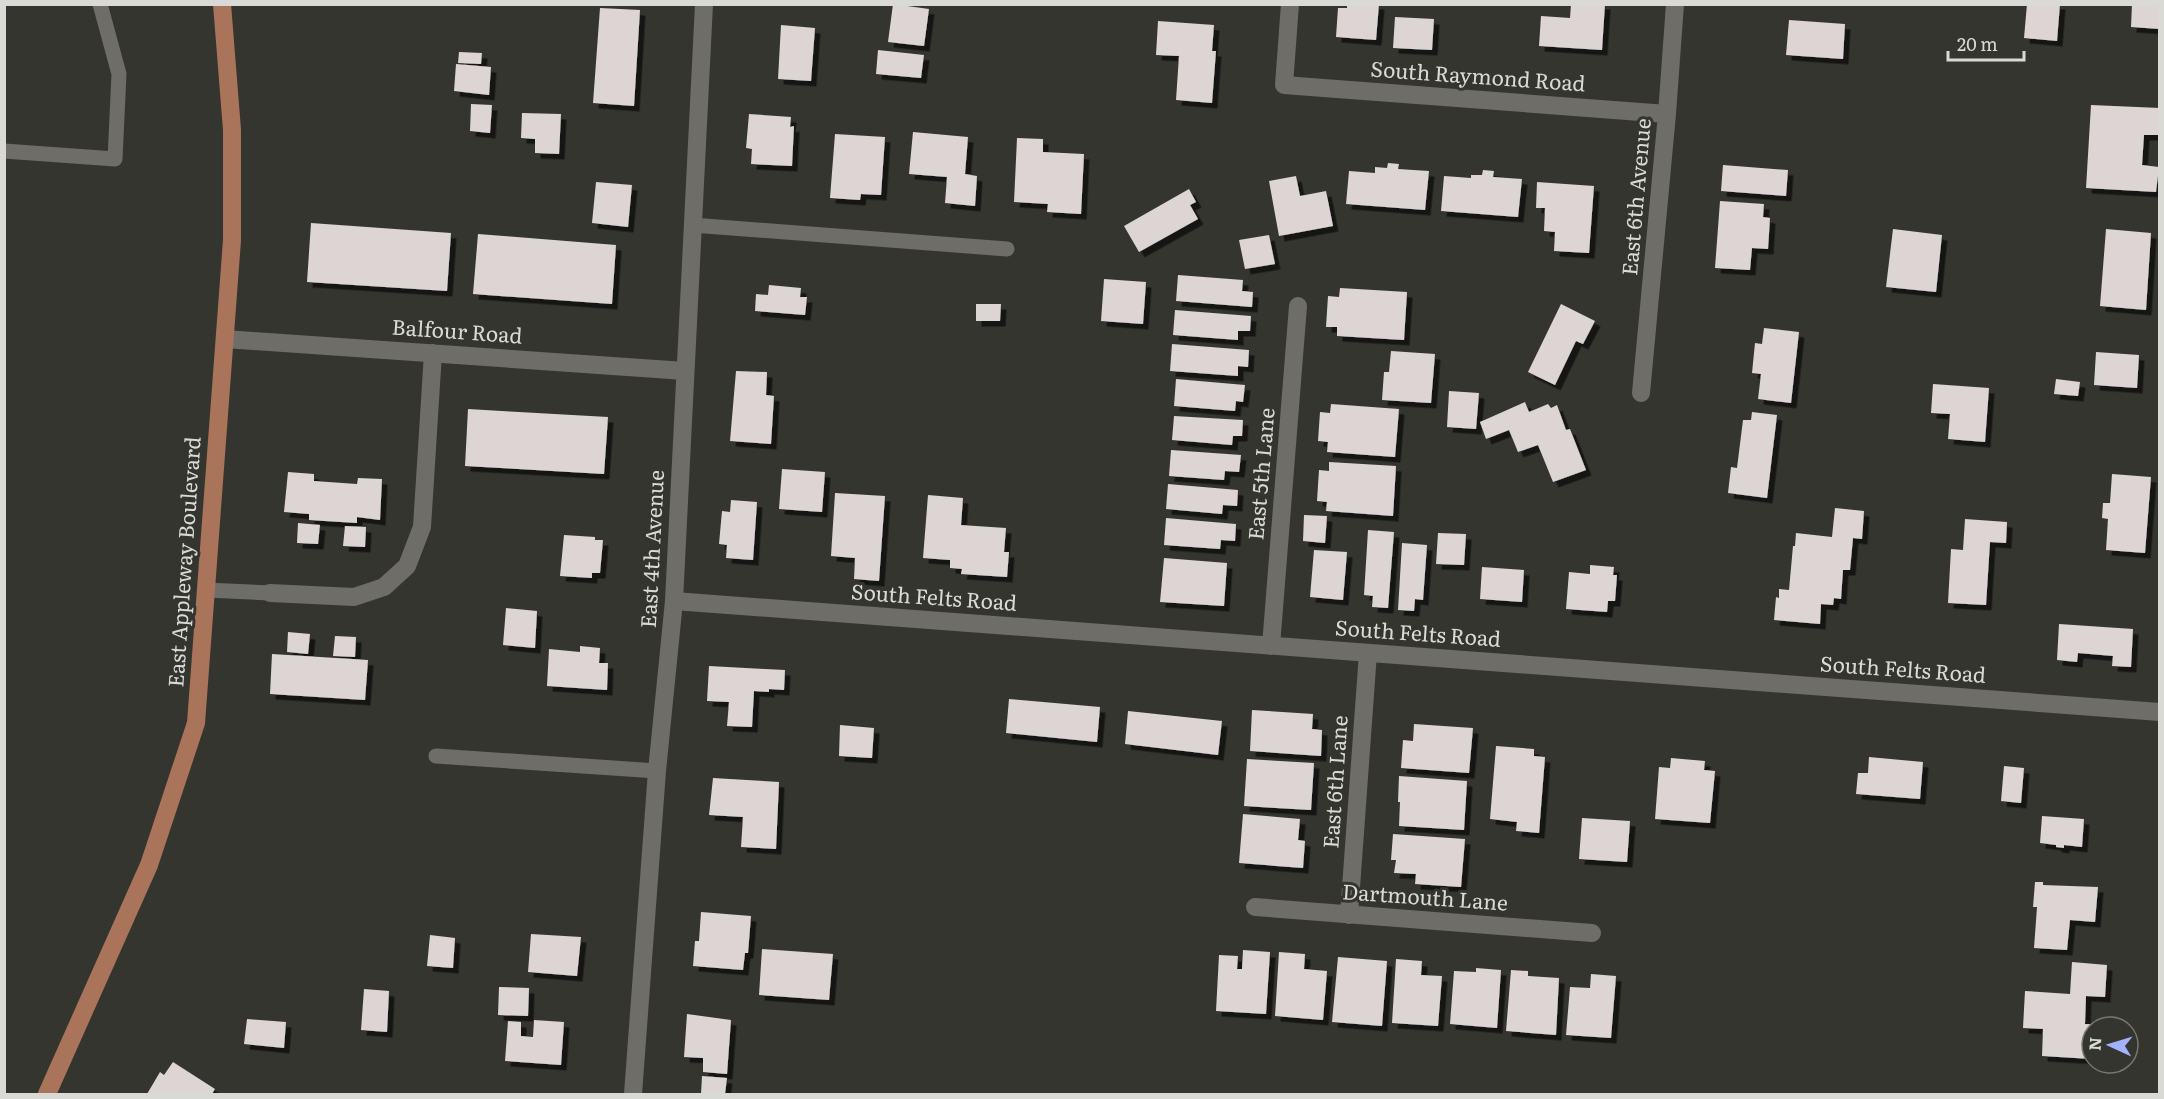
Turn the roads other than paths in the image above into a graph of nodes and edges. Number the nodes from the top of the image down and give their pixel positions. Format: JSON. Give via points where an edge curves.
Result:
{"nodes":[{"id":1,"x":100,"y":4,"type":"edge"},
{"id":2,"x":222,"y":4,"type":"edge"},
{"id":3,"x":704,"y":4,"type":"edge"},
{"id":4,"x":1290,"y":4,"type":"edge"},
{"id":5,"x":1675,"y":4,"type":"edge"},
{"id":6,"x":1667,"y":114,"type":"junction"},
{"id":7,"x":4,"y":151,"type":"edge"},
{"id":8,"x":692,"y":225,"type":"junction"},
{"id":9,"x":1007,"y":249,"type":"dead end"},
{"id":10,"x":1298,"y":306,"type":"dead end"},
{"id":11,"x":225,"y":339,"type":"junction"},
{"id":12,"x":433,"y":353,"type":"junction"},
{"id":13,"x":685,"y":371,"type":"junction"},
{"id":14,"x":1641,"y":393,"type":"dead end"},
{"id":15,"x":206,"y":590,"type":"junction"},
{"id":16,"x":270,"y":593,"type":"joint"},
{"id":17,"x":674,"y":601,"type":"junction"},
{"id":18,"x":1270,"y":646,"type":"junction"},
{"id":19,"x":1368,"y":653,"type":"junction"},
{"id":20,"x":2160,"y":712,"type":"edge"},
{"id":21,"x":436,"y":756,"type":"dead end"},
{"id":22,"x":657,"y":771,"type":"junction"},
{"id":23,"x":1255,"y":907,"type":"dead end"},
{"id":24,"x":1348,"y":915,"type":"junction"},
{"id":25,"x":1592,"y":933,"type":"dead end"},
{"id":26,"x":47,"y":1095,"type":"edge"},
{"id":27,"x":633,"y":1095,"type":"edge"}],
"edges":[{"from":1,"to":7,"type":"lane","via":[[119,74],[115,159]]},
{"from":2,"to":11,"type":"main road","name":"East Appleway Boulevard","via":[[232,130],[232,240]]},
{"from":3,"to":8,"type":"street","name":"East 4th Avenue"},
{"from":4,"to":6,"type":"street","name":"South Raymond Road","via":[[1284,85]]},
{"from":5,"to":6,"type":"street","name":"East 6th Avenue"},
{"from":6,"to":14,"type":"street","name":"East 6th Avenue"},
{"from":8,"to":9,"type":"lane"},
{"from":8,"to":13,"type":"street","name":"East 4th Avenue"},
{"from":10,"to":18,"type":"street","name":"East 5th Lane"},
{"from":11,"to":12,"type":"street","name":"Balfour Road"},
{"from":11,"to":15,"type":"main road","name":"East Appleway Boulevard"},
{"from":12,"to":13,"type":"street","name":"Balfour Road"},
{"from":12,"to":16,"type":"street","via":[[422,527],[407,566],[384,587],[354,597]]},
{"from":13,"to":17,"type":"street","name":"East 4th Avenue"},
{"from":15,"to":16,"type":"lane"},
{"from":15,"to":26,"type":"main road","name":"East Appleway Boulevard","via":[[196,723],[149,865]]},
{"from":17,"to":18,"type":"street","name":"South Felts Road"},
{"from":17,"to":22,"type":"street","name":"East 4th Avenue"},
{"from":18,"to":19,"type":"street","name":"South Felts Road"},
{"from":19,"to":20,"type":"street","name":"South Felts Road"},
{"from":19,"to":24,"type":"street","name":"East 6th Lane"},
{"from":21,"to":22,"type":"lane"},
{"from":22,"to":27,"type":"street","name":"East 4th Avenue"},
{"from":23,"to":24,"type":"street","name":"Dartmouth Lane"},
{"from":24,"to":25,"type":"street","name":"Dartmouth Lane"}]}
